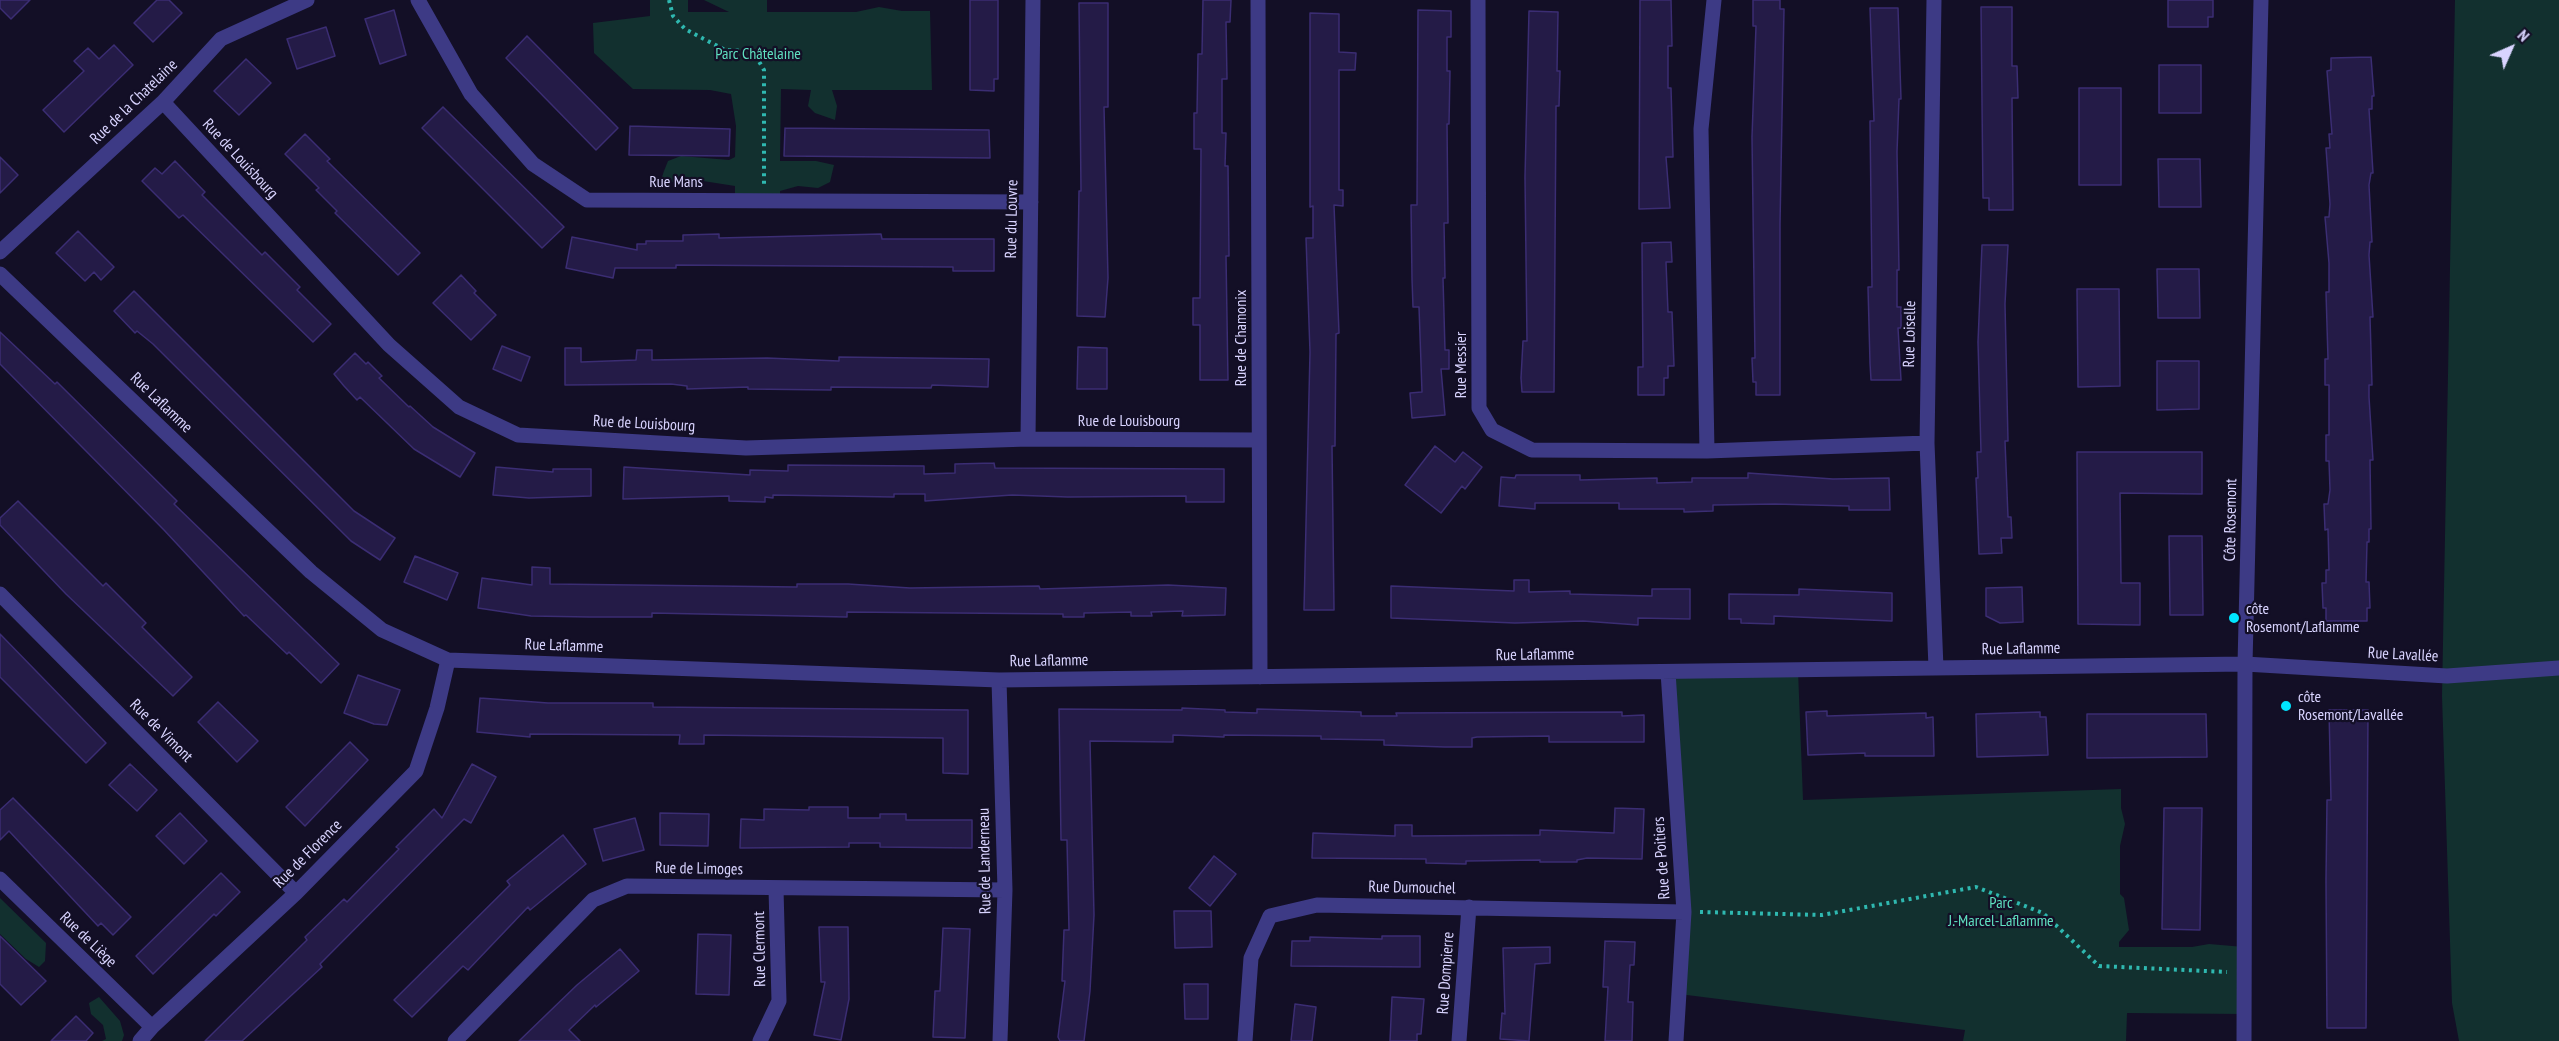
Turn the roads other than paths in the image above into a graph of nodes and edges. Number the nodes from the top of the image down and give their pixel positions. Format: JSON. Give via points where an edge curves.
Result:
{"nodes":[{"id":1,"x":307,"y":0,"type":"edge"},
{"id":2,"x":418,"y":0,"type":"edge"},
{"id":3,"x":1033,"y":0,"type":"edge"},
{"id":4,"x":1258,"y":0,"type":"edge"},
{"id":5,"x":1478,"y":0,"type":"edge"},
{"id":6,"x":1714,"y":0,"type":"edge"},
{"id":7,"x":1934,"y":0,"type":"edge"},
{"id":8,"x":2261,"y":0,"type":"edge"},
{"id":9,"x":163,"y":102,"type":"junction"},
{"id":10,"x":1031,"y":202,"type":"junction"},
{"id":11,"x":0,"y":252,"type":"edge"},
{"id":12,"x":0,"y":274,"type":"edge"},
{"id":13,"x":1028,"y":439,"type":"junction"},
{"id":14,"x":1259,"y":440,"type":"junction"},
{"id":15,"x":1927,"y":443,"type":"junction"},
{"id":16,"x":1707,"y":451,"type":"junction"},
{"id":17,"x":0,"y":594,"type":"edge"},
{"id":18,"x":448,"y":660,"type":"junction"},
{"id":19,"x":2245,"y":664,"type":"junction"},
{"id":20,"x":1936,"y":668,"type":"junction"},
{"id":21,"x":2559,"y":668,"type":"edge"},
{"id":22,"x":1668,"y":672,"type":"junction"},
{"id":23,"x":1260,"y":677,"type":"junction"},
{"id":24,"x":999,"y":680,"type":"junction"},
{"id":25,"x":0,"y":879,"type":"edge"},
{"id":26,"x":776,"y":889,"type":"junction"},
{"id":27,"x":1005,"y":890,"type":"junction"},
{"id":28,"x":296,"y":893,"type":"junction"},
{"id":29,"x":1469,"y":907,"type":"junction"},
{"id":30,"x":1684,"y":912,"type":"junction"},
{"id":31,"x":152,"y":1027,"type":"junction"},
{"id":32,"x":140,"y":1041,"type":"edge"},
{"id":33,"x":455,"y":1041,"type":"edge"},
{"id":34,"x":760,"y":1041,"type":"edge"},
{"id":35,"x":1000,"y":1041,"type":"edge"},
{"id":36,"x":1245,"y":1041,"type":"edge"},
{"id":37,"x":1459,"y":1041,"type":"edge"},
{"id":38,"x":1676,"y":1041,"type":"edge"},
{"id":39,"x":2244,"y":1041,"type":"edge"}],
"edges":[{"from":1,"to":9,"type":"street","name":"Rue de la Chatelaine","via":[[221,39]]},
{"from":2,"to":10,"type":"street","name":"Rue Mans","via":[[471,94],[533,164],[587,200]]},
{"from":3,"to":10,"type":"street","name":"Rue du Louvre"},
{"from":4,"to":14,"type":"street","name":"Rue de Chamonix"},
{"from":5,"to":16,"type":"street","name":"Rue Messier","via":[[1479,408],[1492,430],[1532,450]]},
{"from":6,"to":16,"type":"street","via":[[1701,129]]},
{"from":7,"to":15,"type":"street","name":"Rue Loiselle"},
{"from":8,"to":19,"type":"street","name":"Côte Rosemont"},
{"from":9,"to":11,"type":"street","name":"Rue de la Chatelaine"},
{"from":9,"to":13,"type":"street","name":"Rue de Louisbourg","via":[[388,345],[459,407],[518,435],[746,448]]},
{"from":10,"to":13,"type":"street","name":"Rue du Louvre"},
{"from":12,"to":18,"type":"street","name":"Rue Laflamme","via":[[311,572],[382,630]]},
{"from":13,"to":14,"type":"street","name":"Rue de Louisbourg"},
{"from":14,"to":23,"type":"street","name":"Rue de Chamonix"},
{"from":15,"to":16,"type":"street","name":"Rue Messier"},
{"from":15,"to":20,"type":"street","name":"Rue Loiselle"},
{"from":17,"to":28,"type":"street","name":"Rue de Vimont"},
{"from":18,"to":24,"type":"street","name":"Rue Laflamme"},
{"from":18,"to":28,"type":"street","name":"Rue de Florence","via":[[416,771]]},
{"from":19,"to":20,"type":"street","name":"Rue Laflamme"},
{"from":19,"to":21,"type":"street","name":"Rue Lavallée","via":[[2446,676]]},
{"from":19,"to":39,"type":"street","name":"Côte Rosemont"},
{"from":20,"to":22,"type":"street","name":"Rue Laflamme"},
{"from":22,"to":23,"type":"street","name":"Rue Laflamme"},
{"from":22,"to":30,"type":"street","name":"Rue de Poitiers"},
{"from":23,"to":24,"type":"street","name":"Rue Laflamme"},
{"from":24,"to":27,"type":"street","name":"Rue de Landerneau"},
{"from":25,"to":31,"type":"street","name":"Rue de Liège"},
{"from":26,"to":27,"type":"street","name":"Rue de Limoges"},
{"from":26,"to":33,"type":"street","name":"Rue de Limoges","via":[[627,886],[593,900]]},
{"from":26,"to":34,"type":"street","name":"Rue Clermont","via":[[779,1000]]},
{"from":27,"to":35,"type":"street","name":"Rue de Landerneau"},
{"from":28,"to":31,"type":"street","name":"Rue de Florence"},
{"from":29,"to":30,"type":"street","name":"Rue Dumouchel"},
{"from":29,"to":36,"type":"street","name":"Rue Dumouchel","via":[[1317,905],[1270,916],[1251,958]]},
{"from":29,"to":37,"type":"street","name":"Rue Dompierre"},
{"from":30,"to":38,"type":"street","name":"Rue de Poitiers"},
{"from":31,"to":32,"type":"street","name":"Rue de Florence"}]}
